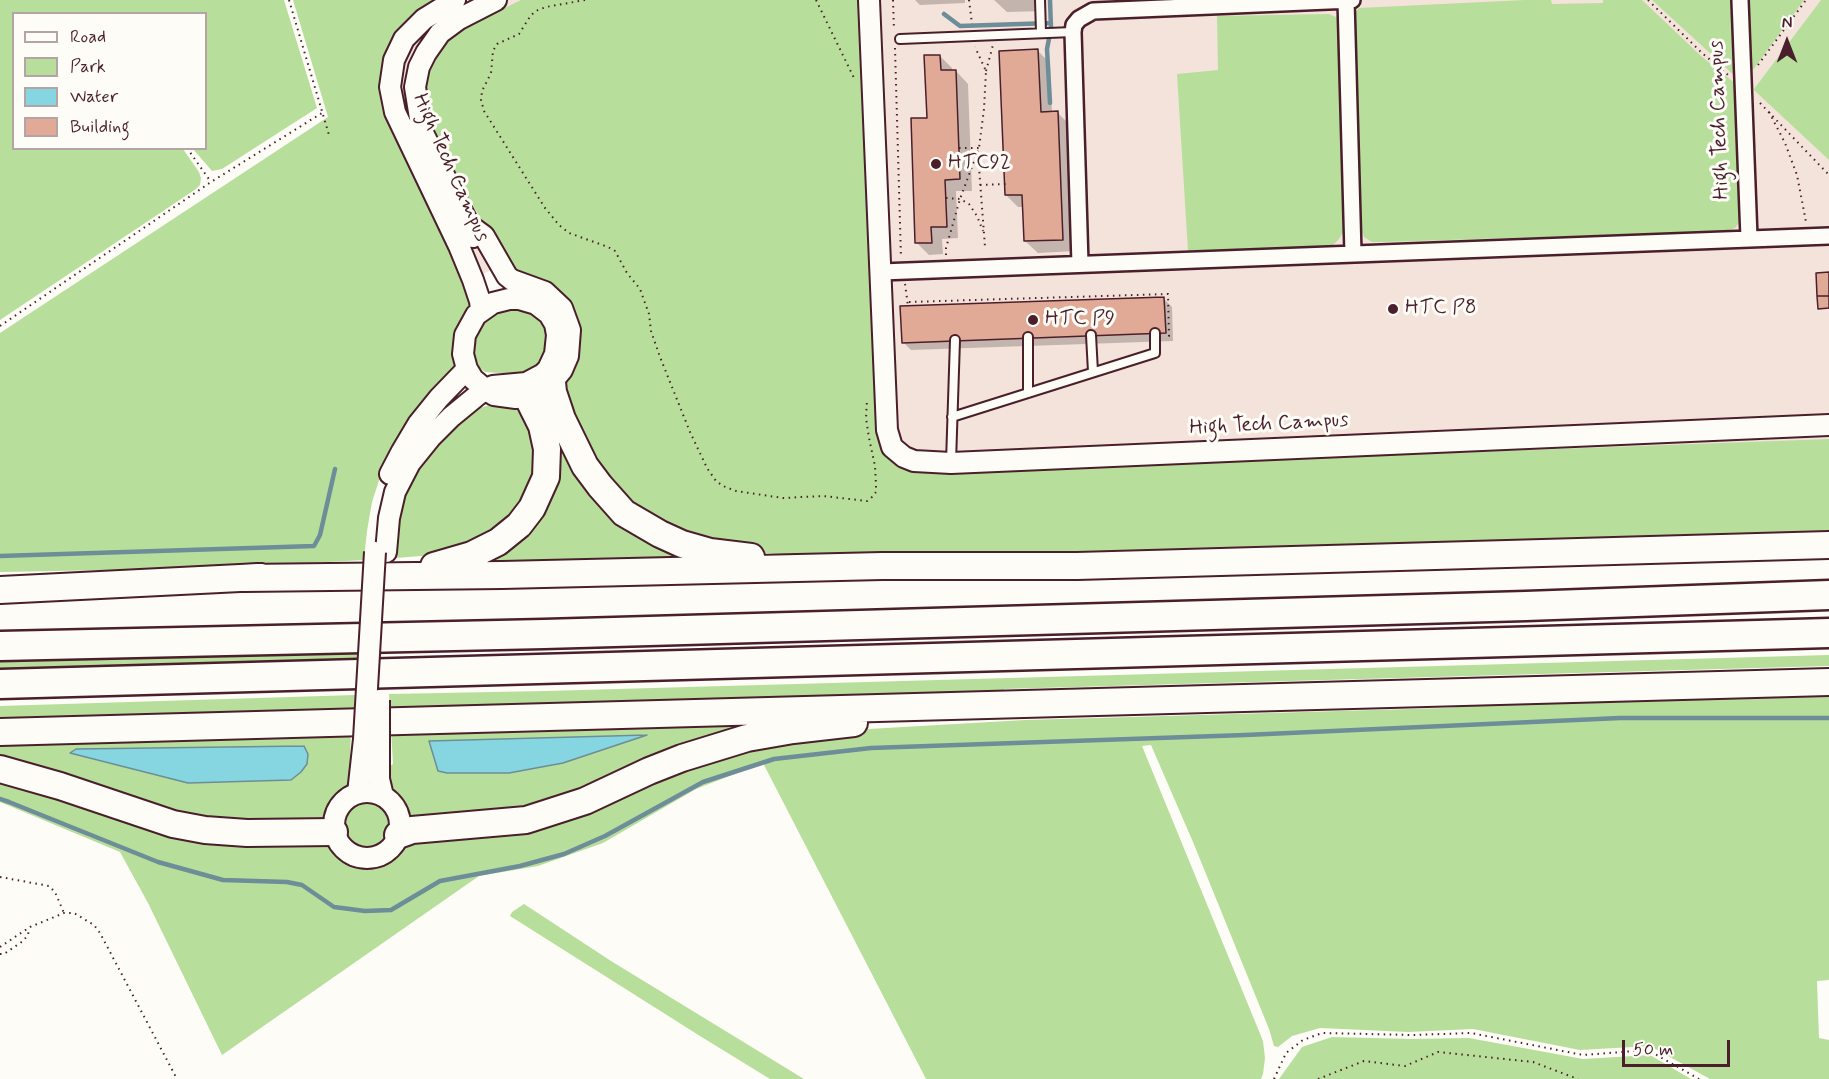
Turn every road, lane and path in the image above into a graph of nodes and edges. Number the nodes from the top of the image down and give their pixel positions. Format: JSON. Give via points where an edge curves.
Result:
{"nodes":[{"id":1,"x":289,"y":0,"type":"edge"},
{"id":2,"x":455,"y":0,"type":"edge"},
{"id":3,"x":496,"y":0,"type":"edge"},
{"id":4,"x":585,"y":0,"type":"edge"},
{"id":5,"x":816,"y":0,"type":"edge"},
{"id":6,"x":869,"y":0,"type":"edge"},
{"id":7,"x":893,"y":0,"type":"edge"},
{"id":8,"x":969,"y":0,"type":"edge"},
{"id":9,"x":1040,"y":0,"type":"edge"},
{"id":10,"x":1346,"y":0,"type":"edge"},
{"id":11,"x":1352,"y":0,"type":"edge"},
{"id":12,"x":1740,"y":0,"type":"edge"},
{"id":13,"x":1292,"y":1,"type":"edge"},
{"id":14,"x":1209,"y":3,"type":"edge"},
{"id":15,"x":971,"y":18,"type":"dead end"},
{"id":16,"x":1041,"y":32,"type":"junction"},
{"id":17,"x":1073,"y":32,"type":"junction"},
{"id":18,"x":998,"y":35,"type":"junction"},
{"id":19,"x":972,"y":36,"type":"junction"},
{"id":20,"x":900,"y":39,"type":"dead end"},
{"id":21,"x":986,"y":71,"type":"junction"},
{"id":22,"x":857,"y":84,"type":"dead end"},
{"id":23,"x":1743,"y":87,"type":"junction"},
{"id":24,"x":322,"y":112,"type":"junction"},
{"id":25,"x":1769,"y":112,"type":"junction"},
{"id":26,"x":329,"y":135,"type":"dead end"},
{"id":27,"x":959,"y":148,"type":"dead end"},
{"id":28,"x":978,"y":149,"type":"junction"},
{"id":29,"x":188,"y":150,"type":"edge"},
{"id":30,"x":1829,"y":175,"type":"edge"},
{"id":31,"x":211,"y":182,"type":"junction"},
{"id":32,"x":1006,"y":184,"type":"dead end"},
{"id":33,"x":980,"y":185,"type":"junction"},
{"id":34,"x":946,"y":198,"type":"dead end"},
{"id":35,"x":960,"y":199,"type":"junction"},
{"id":36,"x":1829,"y":236,"type":"edge"},
{"id":37,"x":1809,"y":237,"type":"junction"},
{"id":38,"x":1749,"y":238,"type":"junction"},
{"id":39,"x":1353,"y":253,"type":"junction"},
{"id":40,"x":1080,"y":264,"type":"junction"},
{"id":41,"x":946,"y":270,"type":"junction"},
{"id":42,"x":881,"y":272,"type":"junction"},
{"id":43,"x":902,"y":272,"type":"junction"},
{"id":44,"x":514,"y":291,"type":"junction"},
{"id":45,"x":909,"y":302,"type":"junction"},
{"id":46,"x":908,"y":306,"type":"dead end"},
{"id":47,"x":481,"y":310,"type":"junction"},
{"id":48,"x":0,"y":326,"type":"edge"},
{"id":49,"x":1155,"y":333,"type":"joint"},
{"id":50,"x":1091,"y":335,"type":"dead end"},
{"id":51,"x":1028,"y":338,"type":"dead end"},
{"id":52,"x":955,"y":340,"type":"dead end"},
{"id":53,"x":467,"y":369,"type":"junction"},
{"id":54,"x":1093,"y":372,"type":"junction"},
{"id":55,"x":550,"y":375,"type":"junction"},
{"id":56,"x":486,"y":390,"type":"junction"},
{"id":57,"x":1028,"y":393,"type":"junction"},
{"id":58,"x":527,"y":396,"type":"junction"},
{"id":59,"x":868,"y":397,"type":"dead end"},
{"id":60,"x":952,"y":417,"type":"junction"},
{"id":61,"x":1829,"y":424,"type":"edge"},
{"id":62,"x":951,"y":463,"type":"junction"},
{"id":63,"x":1829,"y":545,"type":"edge"},
{"id":64,"x":380,"y":552,"type":"junction"},
{"id":65,"x":882,"y":566,"type":"junction"},
{"id":66,"x":244,"y":578,"type":"junction"},
{"id":67,"x":0,"y":590,"type":"edge"},
{"id":68,"x":1829,"y":595,"type":"edge"},
{"id":69,"x":1829,"y":633,"type":"edge"},
{"id":70,"x":0,"y":646,"type":"edge"},
{"id":71,"x":1829,"y":681,"type":"edge"},
{"id":72,"x":0,"y":684,"type":"edge"},
{"id":73,"x":994,"y":704,"type":"junction"},
{"id":74,"x":0,"y":732,"type":"edge"},
{"id":75,"x":371,"y":739,"type":"junction"},
{"id":76,"x":0,"y":769,"type":"edge"},
{"id":77,"x":358,"y":793,"type":"junction"},
{"id":78,"x":382,"y":796,"type":"junction"},
{"id":79,"x":334,"y":832,"type":"junction"},
{"id":80,"x":398,"y":835,"type":"junction"},
{"id":81,"x":0,"y":878,"type":"edge"},
{"id":82,"x":64,"y":913,"type":"junction"},
{"id":83,"x":30,"y":927,"type":"junction"},
{"id":84,"x":0,"y":947,"type":"edge"},
{"id":85,"x":0,"y":954,"type":"edge"},
{"id":86,"x":177,"y":1079,"type":"edge"},
{"id":87,"x":1274,"y":1079,"type":"edge"},
{"id":88,"x":1318,"y":1079,"type":"edge"},
{"id":89,"x":1578,"y":1079,"type":"edge"},
{"id":90,"x":1699,"y":1079,"type":"edge"}],
"edges":[{"from":1,"to":24,"type":"path"},
{"from":2,"to":47,"type":"street","name":"High Tech Campus","via":[[424,18],[404,39],[394,60],[390,87],[395,112],[459,246]]},
{"from":3,"to":44,"type":"street","name":"High Tech Campus","via":[[459,18],[440,33],[426,52],[415,87],[422,131],[474,240],[500,286]]},
{"from":4,"to":59,"type":"path","via":[[538,10],[519,34],[496,44],[481,100],[484,111],[552,217],[569,233],[615,251],[640,289],[660,357],[690,432],[716,481],[735,491],[783,498],[823,496],[867,501],[876,492],[866,418]]},
{"from":5,"to":22,"type":"path"},
{"from":6,"to":42,"type":"street","name":"High Tech Campus"},
{"from":7,"to":43,"type":"path"},
{"from":8,"to":15,"type":"path"},
{"from":9,"to":16,"type":"lane"},
{"from":10,"to":11,"type":"street"},
{"from":10,"to":13,"type":"street"},
{"from":10,"to":39,"type":"street"},
{"from":12,"to":23,"type":"street","name":"High Tech Campus"},
{"from":13,"to":14,"type":"street"},
{"from":14,"to":17,"type":"street","via":[[1094,11],[1079,18]]},
{"from":16,"to":17,"type":"lane"},
{"from":16,"to":18,"type":"lane"},
{"from":17,"to":40,"type":"street"},
{"from":18,"to":19,"type":"lane"},
{"from":18,"to":21,"type":"path"},
{"from":19,"to":20,"type":"lane"},
{"from":19,"to":21,"type":"path"},
{"from":21,"to":28,"type":"path"},
{"from":23,"to":25,"type":"path"},
{"from":23,"to":38,"type":"street","name":"High Tech Campus"},
{"from":24,"to":26,"type":"path"},
{"from":24,"to":31,"type":"path"},
{"from":25,"to":30,"type":"path"},
{"from":25,"to":37,"type":"path","via":[[1797,175]]},
{"from":27,"to":28,"type":"path"},
{"from":28,"to":33,"type":"path"},
{"from":28,"to":35,"type":"path"},
{"from":29,"to":31,"type":"path"},
{"from":31,"to":48,"type":"path"},
{"from":32,"to":33,"type":"path"},
{"from":33,"to":35,"type":"path","via":[[985,247],[977,216]]},
{"from":34,"to":35,"type":"path"},
{"from":35,"to":41,"type":"path","via":[[946,248]]},
{"from":36,"to":37,"type":"street"},
{"from":37,"to":38,"type":"street"},
{"from":38,"to":39,"type":"street"},
{"from":39,"to":40,"type":"street"},
{"from":40,"to":41,"type":"street"},
{"from":41,"to":43,"type":"street"},
{"from":42,"to":43,"type":"street"},
{"from":42,"to":62,"type":"street","name":"High Tech Campus","via":[[892,447],[914,461]]},
{"from":43,"to":45,"type":"path"},
{"from":44,"to":47,"type":"street"},
{"from":44,"to":55,"type":"street","via":[[545,292],[568,320],[568,356],[561,370]]},
{"from":45,"to":46,"type":"path"},
{"from":45,"to":49,"type":"path","via":[[1168,294],[1169,336]]},
{"from":47,"to":53,"type":"street","via":[[465,335],[463,354]]},
{"from":49,"to":54,"type":"lane","via":[[1155,353]]},
{"from":50,"to":54,"type":"lane"},
{"from":51,"to":57,"type":"lane"},
{"from":52,"to":60,"type":"lane"},
{"from":53,"to":56,"type":"street"},
{"from":53,"to":64,"type":"street","via":[[418,424],[390,474],[377,517]]},
{"from":54,"to":57,"type":"lane"},
{"from":55,"to":56,"type":"street","via":[[516,384],[497,384]]},
{"from":55,"to":58,"type":"street","via":[[544,388]]},
{"from":55,"to":65,"type":"highway","via":[[562,419],[585,466],[624,513],[640,524],[682,544],[711,552],[754,557],[868,559]]},
{"from":56,"to":58,"type":"street","via":[[504,397]]},
{"from":56,"to":64,"type":"street","via":[[452,417],[410,463],[391,507]]},
{"from":57,"to":60,"type":"lane"},
{"from":58,"to":66,"type":"highway","via":[[546,437],[546,477],[526,517],[498,542],[446,564],[414,570]]},
{"from":60,"to":62,"type":"lane"},
{"from":61,"to":62,"type":"street","name":"High Tech Campus"},
{"from":63,"to":65,"type":"highway","via":[[1077,566]]},
{"from":64,"to":75,"type":"street","bridge":true},
{"from":65,"to":66,"type":"highway"},
{"from":66,"to":67,"type":"highway"},
{"from":68,"to":70,"type":"highway"},
{"from":69,"to":72,"type":"highway"},
{"from":71,"to":73,"type":"highway"},
{"from":73,"to":74,"type":"highway"},
{"from":73,"to":80,"type":"highway","via":[[896,721],[850,723],[747,738],[682,758],[585,801],[526,820],[412,830]]},
{"from":75,"to":77,"type":"street"},
{"from":75,"to":78,"type":"street"},
{"from":76,"to":79,"type":"highway","via":[[172,824],[247,833]]},
{"from":77,"to":78,"type":"street"},
{"from":77,"to":79,"type":"street","via":[[340,805],[334,818]]},
{"from":78,"to":80,"type":"street","via":[[396,810],[400,822]]},
{"from":79,"to":80,"type":"street","via":[[349,854],[369,858],[387,851]]},
{"from":81,"to":82,"type":"path","via":[[50,886]]},
{"from":82,"to":83,"type":"path"},
{"from":82,"to":86,"type":"path","via":[[83,917],[100,933]]},
{"from":83,"to":84,"type":"path"},
{"from":83,"to":85,"type":"path","via":[[23,941]]},
{"from":87,"to":90,"type":"path","via":[[1286,1053],[1322,1032],[1471,1034],[1583,1055],[1648,1050]]},
{"from":88,"to":89,"type":"path","via":[[1364,1061],[1405,1066],[1438,1052],[1533,1062]]}]}
